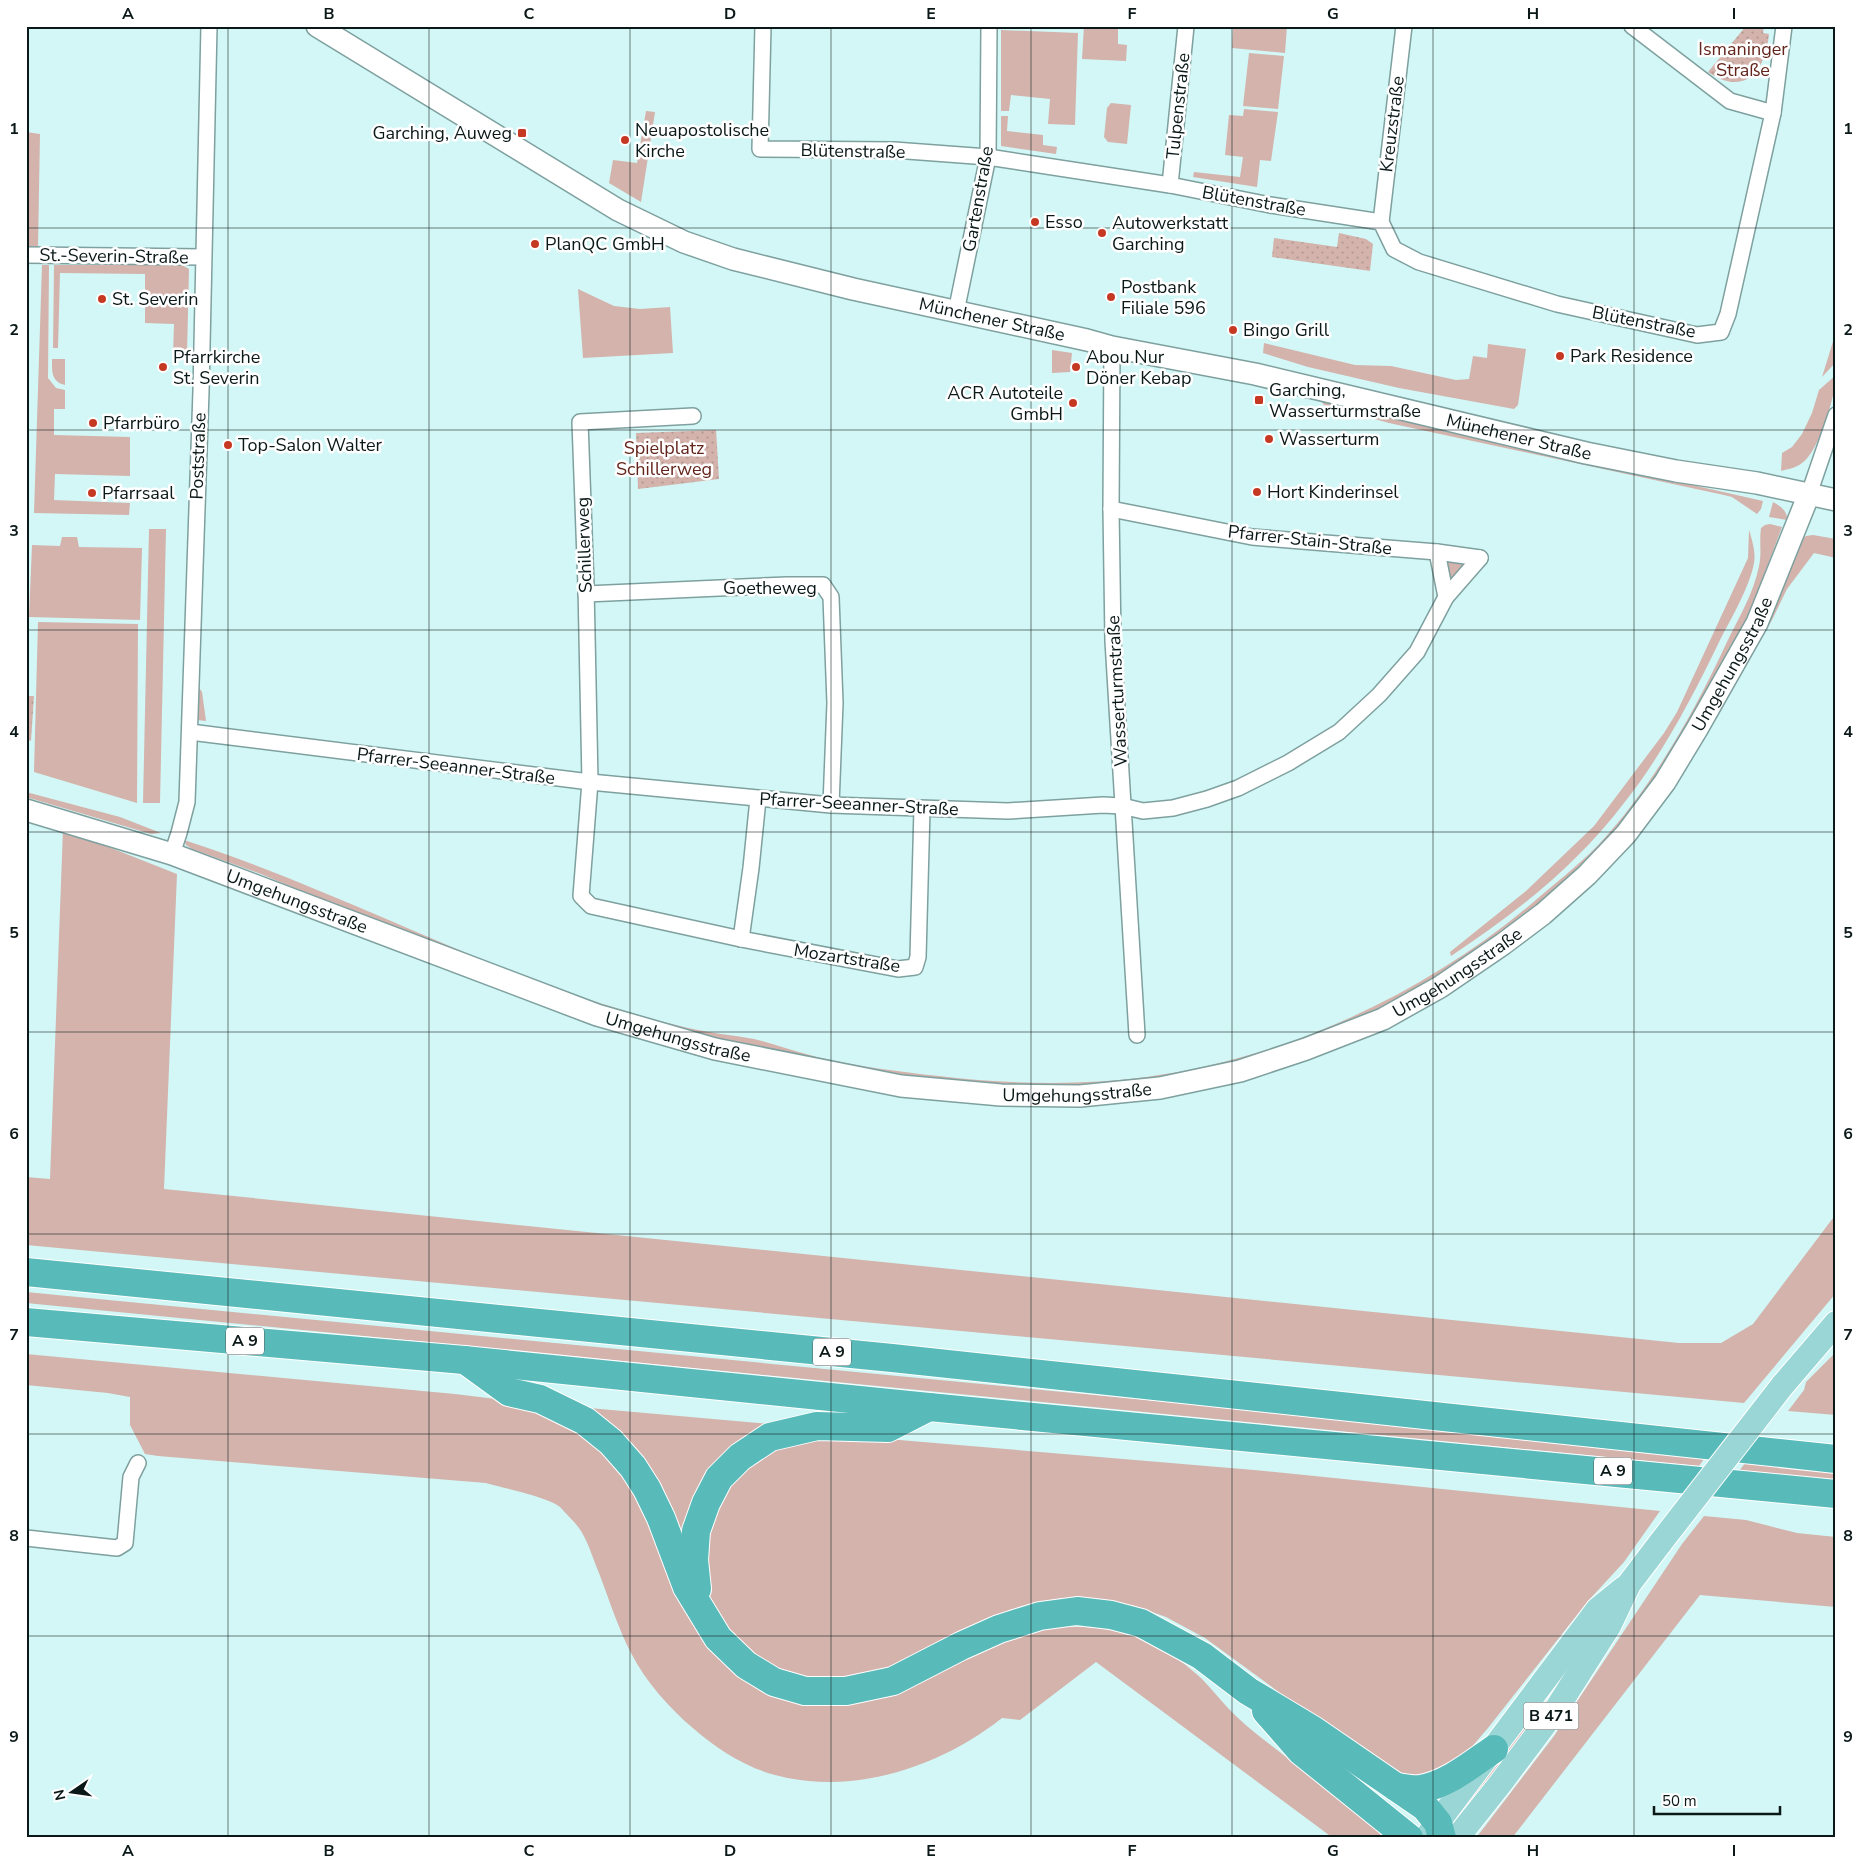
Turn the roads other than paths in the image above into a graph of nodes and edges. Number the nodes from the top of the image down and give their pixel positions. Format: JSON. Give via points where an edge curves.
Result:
{"nodes":[{"id":1,"x":209,"y":26,"type":"edge"},
{"id":2,"x":317,"y":26,"type":"edge"},
{"id":3,"x":763,"y":26,"type":"edge"},
{"id":4,"x":989,"y":26,"type":"edge"},
{"id":5,"x":1186,"y":26,"type":"edge"},
{"id":6,"x":1404,"y":26,"type":"edge"},
{"id":7,"x":1632,"y":26,"type":"edge"},
{"id":8,"x":1784,"y":26,"type":"edge"},
{"id":9,"x":1773,"y":113,"type":"junction"},
{"id":10,"x":988,"y":158,"type":"junction"},
{"id":11,"x":1170,"y":185,"type":"junction"},
{"id":12,"x":1381,"y":222,"type":"junction"},
{"id":13,"x":26,"y":255,"type":"edge"},
{"id":14,"x":203,"y":257,"type":"junction"},
{"id":15,"x":956,"y":312,"type":"junction"},
{"id":16,"x":1112,"y":347,"type":"junction"},
{"id":17,"x":1836,"y":415,"type":"edge"},
{"id":18,"x":693,"y":416,"type":"dead end"},
{"id":19,"x":1809,"y":494,"type":"junction"},
{"id":20,"x":1836,"y":500,"type":"edge"},
{"id":21,"x":1111,"y":508,"type":"junction"},
{"id":22,"x":1437,"y":552,"type":"junction"},
{"id":23,"x":1480,"y":558,"type":"joint"},
{"id":24,"x":586,"y":594,"type":"junction"},
{"id":25,"x":1446,"y":597,"type":"junction"},
{"id":26,"x":190,"y":732,"type":"junction"},
{"id":27,"x":590,"y":782,"type":"junction"},
{"id":28,"x":758,"y":799,"type":"junction"},
{"id":29,"x":831,"y":805,"type":"junction"},
{"id":30,"x":1122,"y":806,"type":"junction"},
{"id":31,"x":922,"y":809,"type":"junction"},
{"id":32,"x":26,"y":810,"type":"edge"},
{"id":33,"x":172,"y":854,"type":"junction"},
{"id":34,"x":741,"y":939,"type":"junction"},
{"id":35,"x":1137,"y":1035,"type":"dead end"},
{"id":36,"x":26,"y":1272,"type":"edge"},
{"id":37,"x":26,"y":1322,"type":"edge"},
{"id":38,"x":1836,"y":1323,"type":"edge"},
{"id":39,"x":464,"y":1360,"type":"junction"},
{"id":40,"x":929,"y":1407,"type":"junction"},
{"id":41,"x":1836,"y":1459,"type":"edge"},
{"id":42,"x":138,"y":1463,"type":"dead end"},
{"id":43,"x":1836,"y":1494,"type":"edge"},
{"id":44,"x":26,"y":1538,"type":"edge"},
{"id":45,"x":1629,"y":1584,"type":"junction"},
{"id":46,"x":700,"y":1610,"type":"junction"},
{"id":47,"x":1248,"y":1691,"type":"junction"},
{"id":48,"x":1494,"y":1750,"type":"junction"},
{"id":49,"x":1396,"y":1787,"type":"junction"},
{"id":50,"x":1441,"y":1834,"type":"edge"},
{"id":51,"x":1409,"y":1838,"type":"edge"}],
"edges":[{"from":1,"to":14,"type":"street","name":"Poststraße"},
{"from":2,"to":15,"type":"street","name":"Münchener Straße","via":[[618,210],[684,242],[733,259]]},
{"from":3,"to":10,"type":"street","name":"Blütenstraße","via":[[760,149],[894,150]]},
{"from":4,"to":10,"type":"street","name":"Gartenstraße"},
{"from":5,"to":11,"type":"street","name":"Tulpenstraße"},
{"from":6,"to":12,"type":"street","name":"Kreuzstraße"},
{"from":7,"to":9,"type":"street","via":[[1730,101]]},
{"from":8,"to":9,"type":"street"},
{"from":9,"to":12,"type":"street","name":"Blütenstraße","via":[[1728,314],[1721,332],[1698,335],[1556,304],[1419,262],[1394,249]]},
{"from":10,"to":11,"type":"street","name":"Blütenstraße"},
{"from":10,"to":15,"type":"street","name":"Gartenstraße"},
{"from":11,"to":12,"type":"street","name":"Blütenstraße"},
{"from":13,"to":14,"type":"street","name":"St.-Severin-Straße"},
{"from":14,"to":26,"type":"street","name":"Poststraße"},
{"from":15,"to":16,"type":"street","name":"Münchener Straße"},
{"from":16,"to":19,"type":"street","name":"Münchener Straße","via":[[1255,374],[1586,453]]},
{"from":16,"to":21,"type":"street","name":"Wasserturmstraße"},
{"from":17,"to":19,"type":"street","name":"Umgehungsstraße"},
{"from":18,"to":24,"type":"street","name":"Schillerweg","via":[[580,422]]},
{"from":19,"to":20,"type":"street","name":"Münchener Straße"},
{"from":19,"to":33,"type":"street","name":"Umgehungsstraße","via":[[1757,623],[1697,730],[1665,782],[1626,834],[1587,875],[1523,929],[1440,987],[1383,1019],[1240,1071],[1160,1088],[1080,1096],[1001,1095],[901,1086],[808,1069],[715,1050],[597,1015]]},
{"from":21,"to":22,"type":"street","name":"Pfarrer-Stain-Straße","via":[[1252,537]]},
{"from":21,"to":30,"type":"street","name":"Wasserturmstraße","via":[[1113,641]]},
{"from":22,"to":23,"type":"street","name":"Pfarrer-Stain-Straße"},
{"from":22,"to":25,"type":"street"},
{"from":23,"to":25,"type":"street","name":"Pfarrer-Seeanner-Straße"},
{"from":24,"to":27,"type":"street","name":"Schillerweg"},
{"from":24,"to":29,"type":"street","name":"Goetheweg","via":[[823,585],[831,597],[832,616],[835,703]]},
{"from":25,"to":30,"type":"street","name":"Pfarrer-Seeanner-Straße","via":[[1417,652],[1379,695],[1339,732],[1288,763],[1238,788],[1207,799],[1173,808],[1143,811]]},
{"from":26,"to":27,"type":"street","name":"Pfarrer-Seeanner-Straße"},
{"from":26,"to":33,"type":"street","name":"Poststraße","via":[[187,802]]},
{"from":27,"to":28,"type":"street","name":"Pfarrer-Seeanner-Straße"},
{"from":27,"to":34,"type":"street","name":"Mozartstraße","via":[[582,896],[591,906]]},
{"from":28,"to":29,"type":"street","name":"Pfarrer-Seeanner-Straße"},
{"from":28,"to":34,"type":"street"},
{"from":29,"to":31,"type":"street","name":"Pfarrer-Seeanner-Straße"},
{"from":30,"to":31,"type":"street","name":"Pfarrer-Seeanner-Straße","via":[[1008,811]]},
{"from":30,"to":35,"type":"street","name":"Wasserturmstraße"},
{"from":31,"to":34,"type":"street","name":"Mozartstraße","via":[[918,957],[914,967],[898,969]]},
{"from":32,"to":33,"type":"street","name":"Umgehungsstraße"},
{"from":36,"to":41,"type":"highway","number":"A 9","via":[[892,1358]]},
{"from":37,"to":39,"type":"highway","number":"A 9"},
{"from":38,"to":45,"type":"main road","number":"B 471","bridge":true,"via":[[1782,1386]]},
{"from":39,"to":40,"type":"highway","number":"A 9"},
{"from":39,"to":46,"type":"highway","via":[[509,1392],[540,1399],[585,1421],[611,1442],[647,1489],[687,1587]]},
{"from":40,"to":43,"type":"highway","number":"A 9"},
{"from":40,"to":46,"type":"highway","via":[[888,1428],[817,1426],[770,1437],[740,1457],[719,1478],[696,1531],[694,1560]]},
{"from":42,"to":44,"type":"street","via":[[131,1477],[125,1543],[117,1548]]},
{"from":45,"to":48,"type":"main road","number":"B 471","via":[[1598,1609]]},
{"from":45,"to":50,"type":"main road","number":"B 471","via":[[1609,1626],[1557,1708],[1500,1784]]},
{"from":46,"to":47,"type":"highway","via":[[718,1638],[746,1665],[774,1682],[805,1691],[846,1691],[893,1681],[999,1629],[1040,1616],[1077,1611],[1141,1623],[1202,1656]]},
{"from":47,"to":49,"type":"highway","via":[[1313,1730]]},
{"from":47,"to":51,"type":"highway","via":[[1301,1751]]},
{"from":48,"to":49,"type":"highway","via":[[1440,1782],[1419,1789]]},
{"from":48,"to":50,"type":"main road","number":"B 471"},
{"from":49,"to":50,"type":"highway","via":[[1425,1807]]}]}
